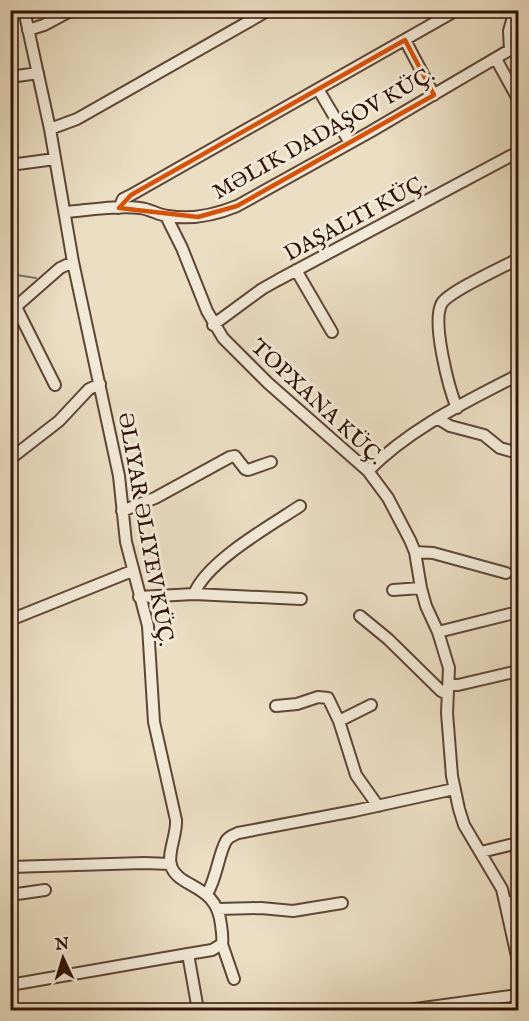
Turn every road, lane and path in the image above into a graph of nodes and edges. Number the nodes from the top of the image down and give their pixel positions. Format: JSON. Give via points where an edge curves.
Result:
{"nodes":[{"id":1,"x":24,"y":10,"type":"edge"},
{"id":2,"x":72,"y":10,"type":"edge"},
{"id":3,"x":269,"y":10,"type":"edge"},
{"id":4,"x":457,"y":10,"type":"edge"},
{"id":5,"x":515,"y":10,"type":"edge"},
{"id":6,"x":28,"y":30,"type":"junction"},
{"id":7,"x":405,"y":40,"type":"junction"},
{"id":8,"x":514,"y":48,"type":"edge"},
{"id":9,"x":496,"y":58,"type":"junction"},
{"id":10,"x":38,"y":73,"type":"junction"},
{"id":11,"x":10,"y":77,"type":"edge"},
{"id":12,"x":318,"y":89,"type":"junction"},
{"id":13,"x":434,"y":95,"type":"junction"},
{"id":14,"x":519,"y":99,"type":"edge"},
{"id":15,"x":50,"y":129,"type":"junction"},
{"id":16,"x":350,"y":143,"type":"junction"},
{"id":17,"x":519,"y":152,"type":"edge"},
{"id":18,"x":55,"y":159,"type":"junction"},
{"id":19,"x":10,"y":165,"type":"edge"},
{"id":20,"x":119,"y":207,"type":"junction"},
{"id":21,"x":65,"y":212,"type":"junction"},
{"id":22,"x":166,"y":216,"type":"junction"},
{"id":23,"x":519,"y":259,"type":"edge"},
{"id":24,"x":73,"y":262,"type":"junction"},
{"id":25,"x":296,"y":270,"type":"junction"},
{"id":26,"x":13,"y":309,"type":"edge"},
{"id":27,"x":213,"y":325,"type":"junction"},
{"id":28,"x":332,"y":332,"type":"dead end"},
{"id":29,"x":519,"y":375,"type":"edge"},
{"id":30,"x":100,"y":384,"type":"junction"},
{"id":31,"x":55,"y":385,"type":"dead end"},
{"id":32,"x":457,"y":408,"type":"junction"},
{"id":33,"x":436,"y":418,"type":"junction"},
{"id":34,"x":519,"y":453,"type":"edge"},
{"id":35,"x":10,"y":459,"type":"edge"},
{"id":36,"x":270,"y":462,"type":"dead end"},
{"id":37,"x":368,"y":471,"type":"junction"},
{"id":38,"x":300,"y":506,"type":"dead end"},
{"id":39,"x":122,"y":511,"type":"junction"},
{"id":40,"x":415,"y":552,"type":"junction"},
{"id":41,"x":132,"y":571,"type":"junction"},
{"id":42,"x":506,"y":573,"type":"dead end"},
{"id":43,"x":421,"y":588,"type":"junction"},
{"id":44,"x":393,"y":590,"type":"dead end"},
{"id":45,"x":194,"y":594,"type":"junction"},
{"id":46,"x":139,"y":597,"type":"junction"},
{"id":47,"x":301,"y":599,"type":"dead end"},
{"id":48,"x":519,"y":612,"type":"edge"},
{"id":49,"x":360,"y":616,"type":"dead end"},
{"id":50,"x":10,"y":620,"type":"edge"},
{"id":51,"x":438,"y":632,"type":"junction"},
{"id":52,"x":519,"y":671,"type":"edge"},
{"id":53,"x":448,"y":690,"type":"junction"},
{"id":54,"x":371,"y":705,"type":"dead end"},
{"id":55,"x":276,"y":706,"type":"dead end"},
{"id":56,"x":339,"y":721,"type":"junction"},
{"id":57,"x":454,"y":789,"type":"junction"},
{"id":58,"x":378,"y":806,"type":"junction"},
{"id":59,"x":519,"y":843,"type":"edge"},
{"id":60,"x":481,"y":852,"type":"junction"},
{"id":61,"x":171,"y":864,"type":"junction"},
{"id":62,"x":10,"y":867,"type":"edge"},
{"id":63,"x":45,"y":890,"type":"dead end"},
{"id":64,"x":207,"y":894,"type":"junction"},
{"id":65,"x":10,"y":895,"type":"edge"},
{"id":66,"x":519,"y":901,"type":"edge"},
{"id":67,"x":342,"y":903,"type":"dead end"},
{"id":68,"x":506,"y":903,"type":"junction"},
{"id":69,"x":218,"y":909,"type":"junction"},
{"id":70,"x":222,"y":944,"type":"junction"},
{"id":71,"x":188,"y":954,"type":"junction"},
{"id":72,"x":519,"y":961,"type":"edge"},
{"id":73,"x":234,"y":979,"type":"dead end"},
{"id":74,"x":10,"y":985,"type":"edge"},
{"id":75,"x":519,"y":995,"type":"edge"},
{"id":76,"x":198,"y":1011,"type":"edge"},
{"id":77,"x":408,"y":1011,"type":"edge"}],
"edges":[{"from":1,"to":6,"type":"street","name":"ƏLIYAR ƏLIYEV KÜÇ."},
{"from":2,"to":6,"type":"street"},
{"from":3,"to":15,"type":"street","via":[[77,119]]},
{"from":4,"to":7,"type":"street"},
{"from":5,"to":8,"type":"street","via":[[508,31]]},
{"from":6,"to":10,"type":"street","name":"ƏLIYAR ƏLIYEV KÜÇ."},
{"from":7,"to":12,"type":"street"},
{"from":7,"to":13,"type":"street"},
{"from":8,"to":9,"type":"street","name":"MƏLIK DADAŞOV KÜÇ."},
{"from":9,"to":13,"type":"street","name":"MƏLIK DADAŞOV KÜÇ."},
{"from":9,"to":14,"type":"street"},
{"from":10,"to":11,"type":"street"},
{"from":10,"to":15,"type":"street","name":"ƏLIYAR ƏLIYEV KÜÇ."},
{"from":12,"to":16,"type":"street"},
{"from":12,"to":20,"type":"street","via":[[131,195]]},
{"from":13,"to":16,"type":"street","name":"MƏLIK DADAŞOV KÜÇ."},
{"from":15,"to":18,"type":"street","name":"ƏLIYAR ƏLIYEV KÜÇ."},
{"from":16,"to":22,"type":"street","name":"MƏLIK DADAŞOV KÜÇ.","via":[[220,213]]},
{"from":17,"to":25,"type":"street"},
{"from":18,"to":19,"type":"street"},
{"from":18,"to":21,"type":"street","name":"ƏLIYAR ƏLIYEV KÜÇ."},
{"from":20,"to":21,"type":"street","name":"MƏLIK DADAŞOV KÜÇ."},
{"from":20,"to":22,"type":"street","name":"MƏLIK DADAŞOV KÜÇ.","via":[[142,208]]},
{"from":21,"to":24,"type":"street","name":"ƏLIYAR ƏLIYEV KÜÇ."},
{"from":22,"to":27,"type":"street","name":"TOPXANA KÜÇ."},
{"from":23,"to":32,"type":"street","via":[[441,304],[439,324],[445,373]]},
{"from":24,"to":26,"type":"street","via":[[60,268]]},
{"from":24,"to":30,"type":"street","name":"ƏLIYAR ƏLIYEV KÜÇ."},
{"from":25,"to":27,"type":"street"},
{"from":25,"to":28,"type":"street"},
{"from":26,"to":31,"type":"street"},
{"from":27,"to":37,"type":"street","name":"TOPXANA KÜÇ.","via":[[235,352]]},
{"from":29,"to":32,"type":"street"},
{"from":30,"to":35,"type":"street","via":[[89,389],[60,421]]},
{"from":30,"to":39,"type":"street","name":"ƏLIYAR ƏLIYEV KÜÇ."},
{"from":32,"to":33,"type":"street"},
{"from":33,"to":34,"type":"street"},
{"from":33,"to":37,"type":"street","via":[[398,443]]},
{"from":36,"to":39,"type":"street","via":[[248,470],[235,456],[230,457],[155,498]]},
{"from":37,"to":40,"type":"street","name":"TOPXANA KÜÇ.","via":[[388,498]]},
{"from":38,"to":45,"type":"street","via":[[226,558]]},
{"from":39,"to":41,"type":"street","name":"ƏLIYAR ƏLIYEV KÜÇ."},
{"from":40,"to":42,"type":"street","via":[[433,553]]},
{"from":40,"to":43,"type":"street","name":"TOPXANA KÜÇ."},
{"from":41,"to":46,"type":"street","name":"ƏLIYAR ƏLIYEV KÜÇ."},
{"from":41,"to":50,"type":"street"},
{"from":43,"to":44,"type":"street"},
{"from":43,"to":51,"type":"street","name":"TOPXANA KÜÇ."},
{"from":45,"to":46,"type":"street"},
{"from":45,"to":47,"type":"street"},
{"from":46,"to":61,"type":"street","name":"ƏLIYAR ƏLIYEV KÜÇ.","via":[[150,637],[156,729],[176,820]]},
{"from":48,"to":51,"type":"street"},
{"from":49,"to":53,"type":"street","via":[[441,691]]},
{"from":51,"to":53,"type":"street","name":"TOPXANA KÜÇ.","via":[[449,668]]},
{"from":52,"to":53,"type":"street"},
{"from":53,"to":57,"type":"street","name":"TOPXANA KÜÇ."},
{"from":54,"to":56,"type":"street"},
{"from":55,"to":56,"type":"street","via":[[324,696]]},
{"from":56,"to":58,"type":"street","via":[[356,775]]},
{"from":57,"to":58,"type":"street"},
{"from":57,"to":60,"type":"street","name":"TOPXANA KÜÇ.","via":[[464,825]]},
{"from":58,"to":64,"type":"street","via":[[231,836]]},
{"from":59,"to":60,"type":"street"},
{"from":60,"to":68,"type":"street","name":"TOPXANA KÜÇ."},
{"from":61,"to":62,"type":"street"},
{"from":61,"to":64,"type":"street","via":[[176,874]]},
{"from":63,"to":65,"type":"street"},
{"from":64,"to":69,"type":"street"},
{"from":66,"to":68,"type":"street"},
{"from":67,"to":69,"type":"street","via":[[293,911]]},
{"from":68,"to":72,"type":"street","name":"TOPXANA KÜÇ."},
{"from":69,"to":70,"type":"street"},
{"from":70,"to":71,"type":"street"},
{"from":70,"to":73,"type":"street"},
{"from":71,"to":74,"type":"street"},
{"from":71,"to":76,"type":"street"},
{"from":75,"to":77,"type":"street"}]}
